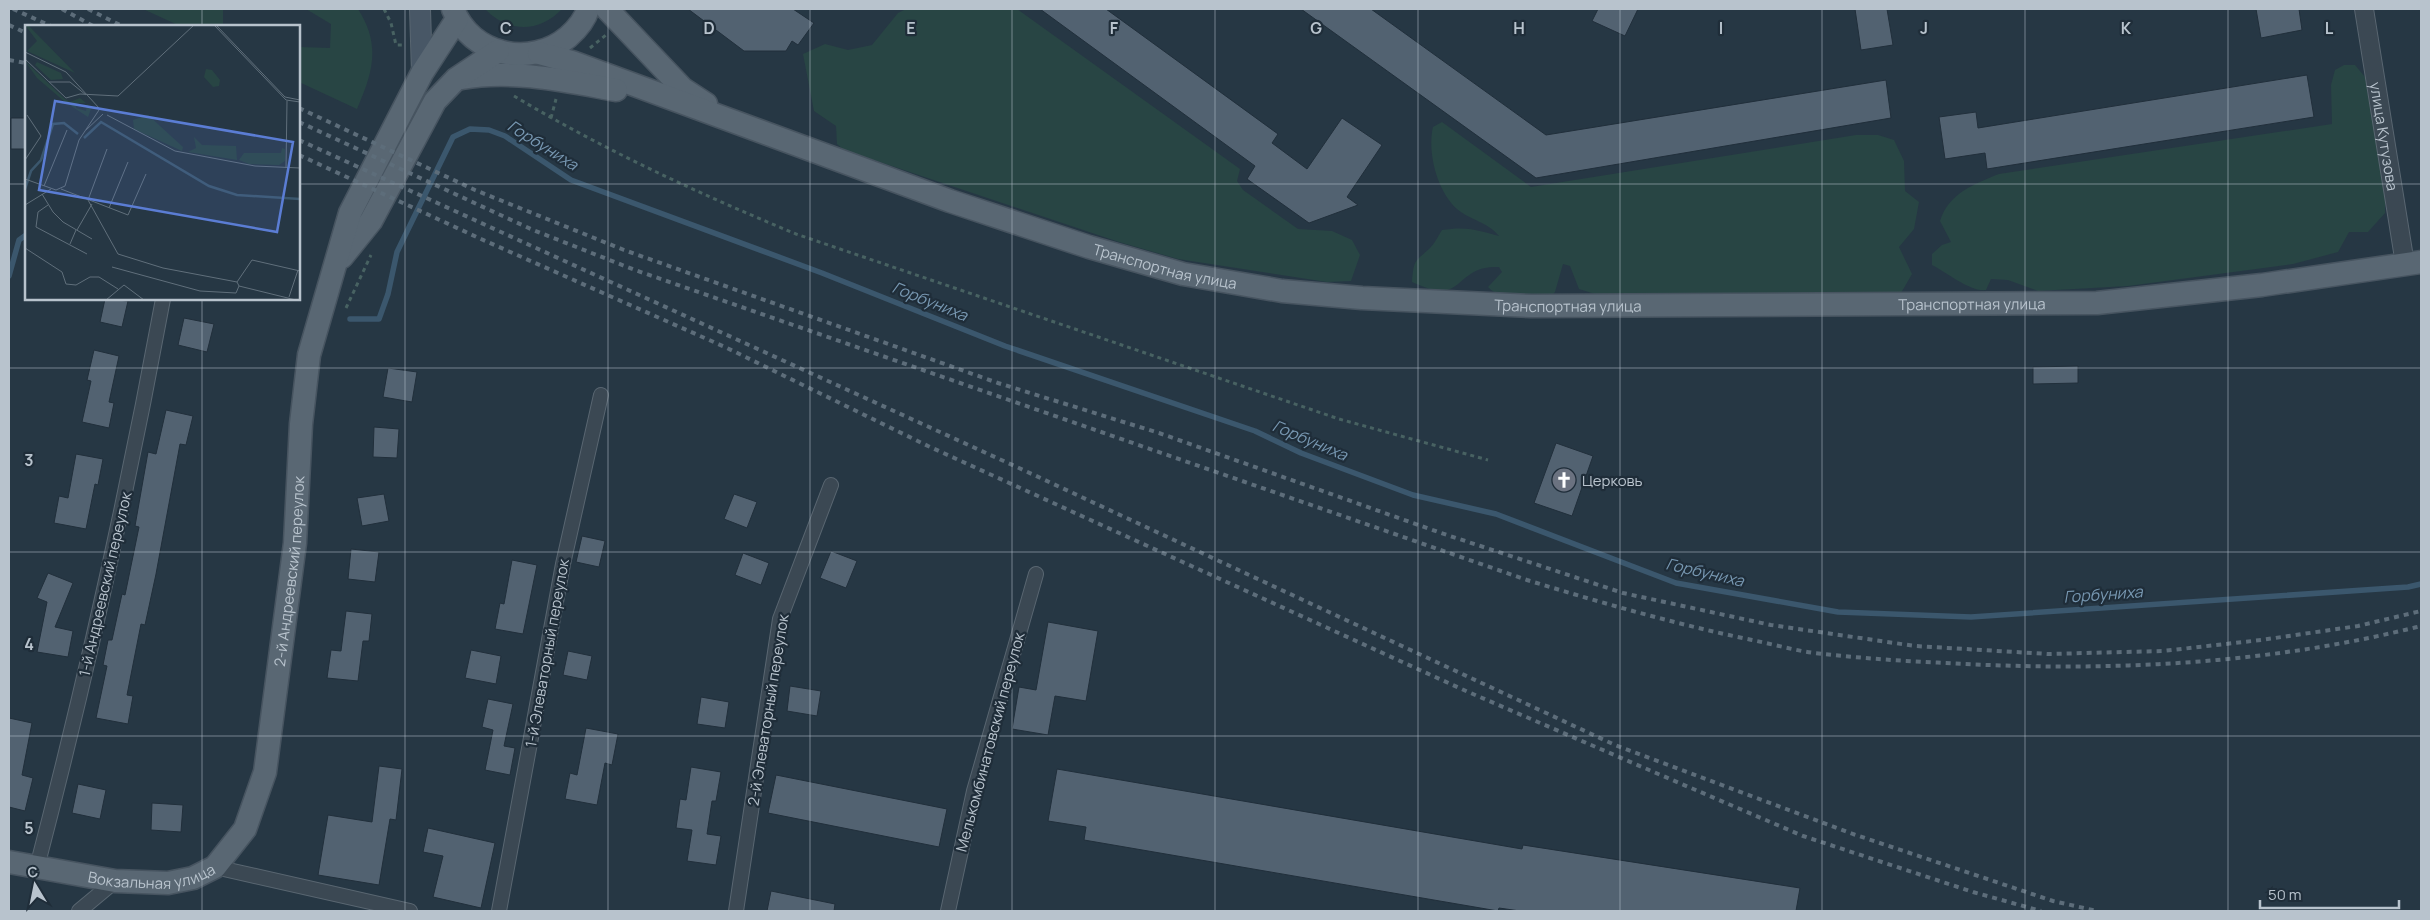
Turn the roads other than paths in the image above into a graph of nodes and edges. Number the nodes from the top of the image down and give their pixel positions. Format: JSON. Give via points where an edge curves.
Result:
{"nodes":[{"id":1,"x":420,"y":9,"type":"edge"},
{"id":2,"x":588,"y":9,"type":"edge"},
{"id":3,"x":607,"y":9,"type":"edge"},
{"id":4,"x":2364,"y":9,"type":"edge"},
{"id":5,"x":455,"y":14,"type":"edge"},
{"id":6,"x":498,"y":51,"type":"junction"},
{"id":7,"x":539,"y":53,"type":"junction"},
{"id":8,"x":422,"y":73,"type":"junction"},
{"id":9,"x":456,"y":79,"type":"junction"},
{"id":10,"x":675,"y":102,"type":"junction"},
{"id":11,"x":737,"y":123,"type":"junction"},
{"id":12,"x":336,"y":263,"type":"junction"},
{"id":13,"x":2413,"y":263,"type":"edge"},
{"id":14,"x":163,"y":300,"type":"edge"},
{"id":15,"x":601,"y":395,"type":"dead end"},
{"id":16,"x":830,"y":485,"type":"dead end"},
{"id":17,"x":1036,"y":574,"type":"dead end"},
{"id":18,"x":9,"y":862,"type":"edge"},
{"id":19,"x":37,"y":867,"type":"junction"},
{"id":20,"x":215,"y":868,"type":"junction"},
{"id":21,"x":115,"y":881,"type":"junction"},
{"id":22,"x":79,"y":911,"type":"edge"},
{"id":23,"x":410,"y":911,"type":"edge"},
{"id":24,"x":499,"y":911,"type":"edge"},
{"id":25,"x":736,"y":911,"type":"edge"},
{"id":26,"x":948,"y":911,"type":"edge"}],
"edges":[{"from":1,"to":8,"type":"main road"},
{"from":2,"to":7,"type":"main road","via":[[575,30],[559,44]]},
{"from":3,"to":11,"type":"main road","via":[[682,89]]},
{"from":4,"to":13,"type":"street","name":"улица Кутузова"},
{"from":5,"to":6,"type":"main road","via":[[468,33]]},
{"from":5,"to":8,"type":"main road","name":"2-й Андреевский переулок"},
{"from":6,"to":7,"type":"main road","via":[[518,55]]},
{"from":6,"to":9,"type":"main road"},
{"from":7,"to":10,"type":"main road","via":[[572,62]]},
{"from":8,"to":12,"type":"main road","name":"2-й Андреевский переулок","via":[[350,213]]},
{"from":9,"to":10,"type":"main road","via":[[488,74],[522,76]]},
{"from":9,"to":12,"type":"main road","via":[[435,102],[371,222]]},
{"from":10,"to":11,"type":"main road"},
{"from":11,"to":13,"type":"main road","name":"Транспортная улица","via":[[950,201],[1183,274],[1282,291],[1362,298],[1531,306],[2097,303],[2262,285]]},
{"from":12,"to":20,"type":"main road","name":"2-й Андреевский переулок","via":[[309,354],[301,424],[295,543],[265,772],[245,829]]},
{"from":14,"to":19,"type":"street","name":"1-й Андреевский переулок","via":[[136,447],[74,727]]},
{"from":15,"to":24,"type":"street","name":"1-й Элеваторный переулок","via":[[563,564]]},
{"from":16,"to":25,"type":"street","name":"2-й Элеваторный переулок","via":[[780,619]]},
{"from":17,"to":26,"type":"street","name":"Мелькомбинатовский переулок","via":[[974,791]]},
{"from":18,"to":19,"type":"main road","name":"Вокзальная улица"},
{"from":19,"to":21,"type":"main road","name":"Вокзальная улица"},
{"from":20,"to":21,"type":"main road","name":"Вокзальная улица","via":[[193,878],[168,883]]},
{"from":20,"to":23,"type":"street","name":"Вокзальная улица"},
{"from":21,"to":22,"type":"street"}]}
